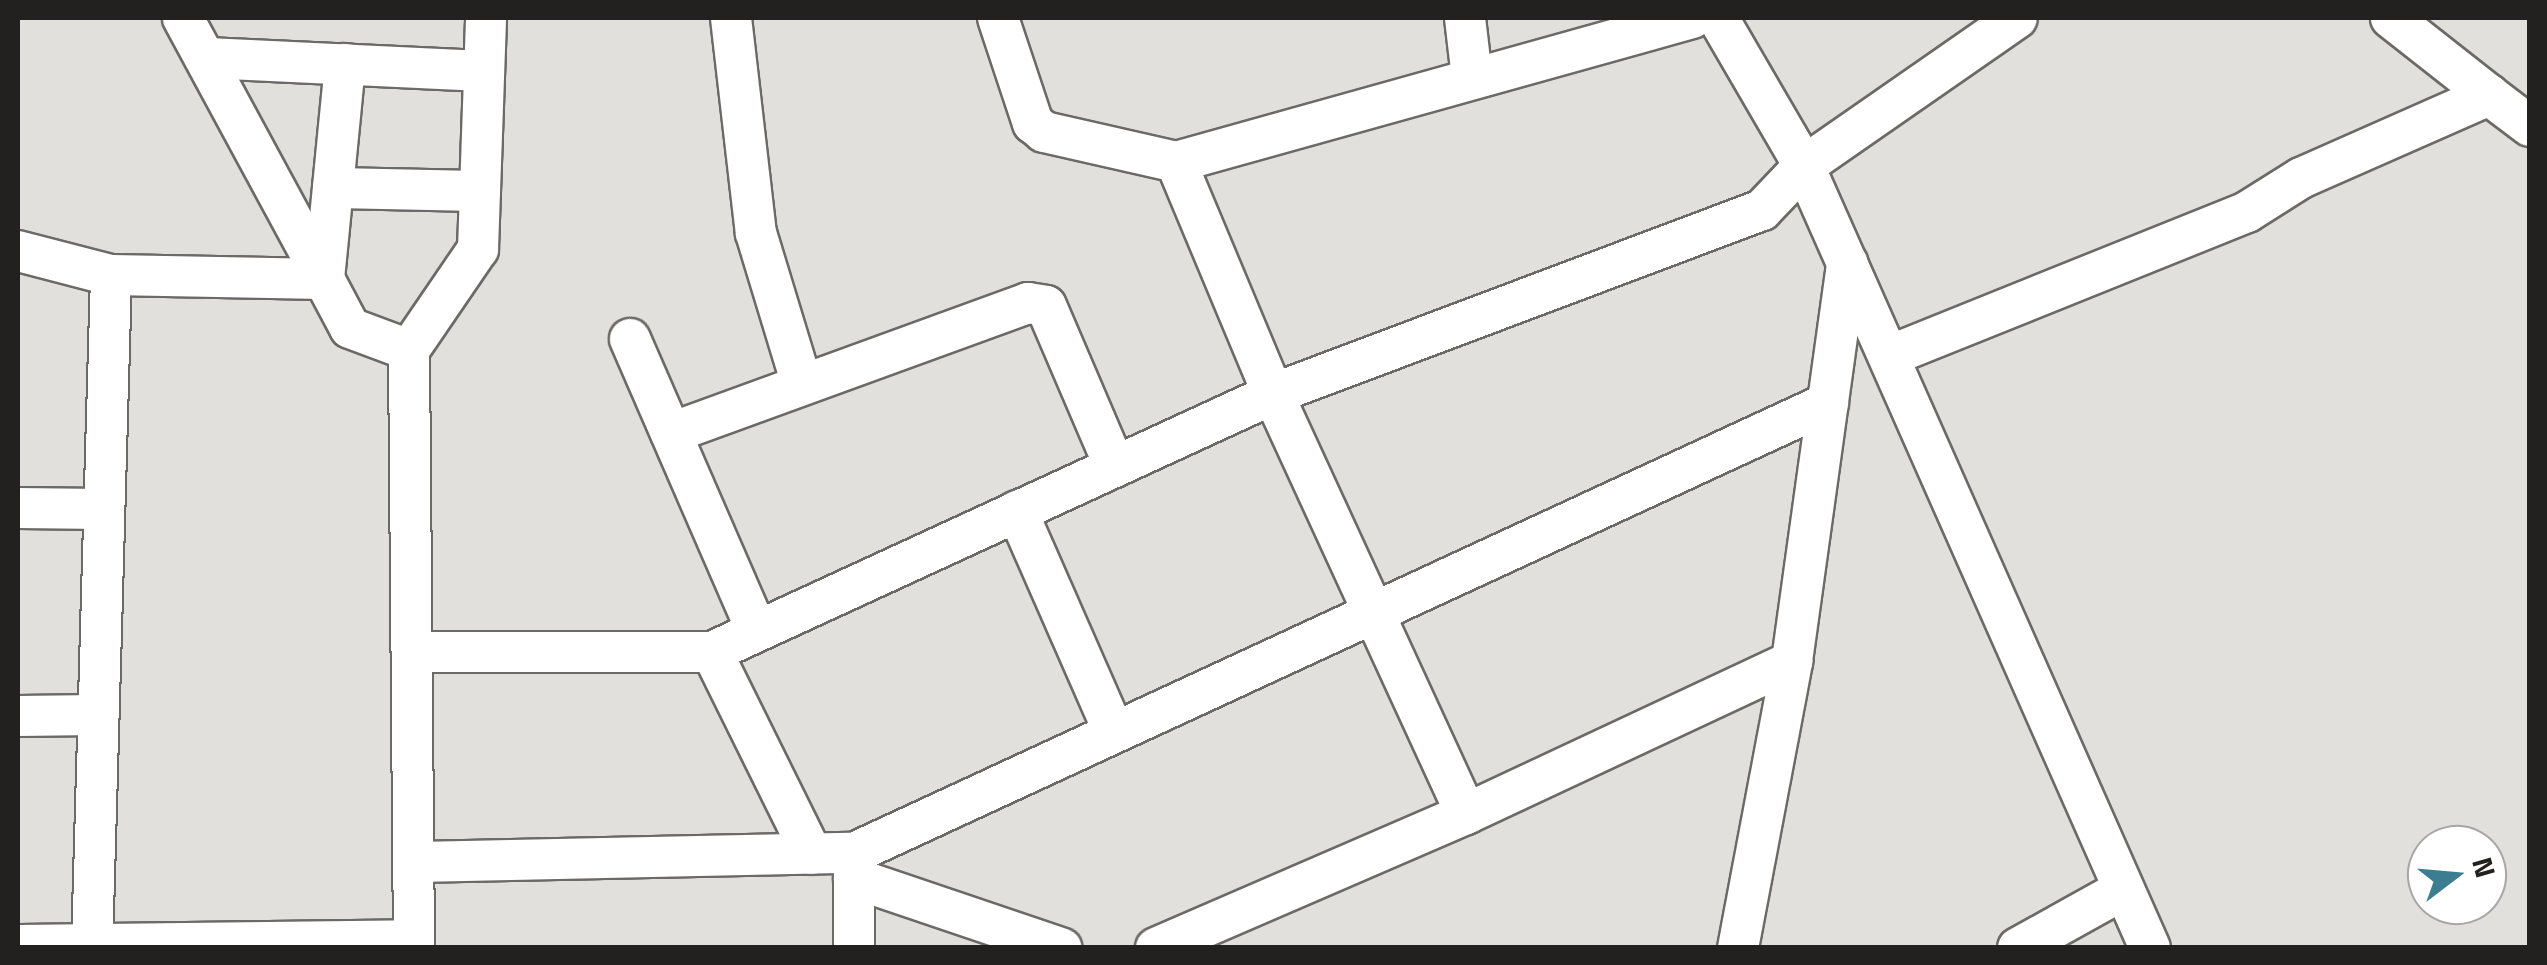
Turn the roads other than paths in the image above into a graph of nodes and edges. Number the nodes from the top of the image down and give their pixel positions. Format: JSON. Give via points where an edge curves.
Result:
{"nodes":[{"id":1,"x":183,"y":18,"type":"edge"},
{"id":2,"x":486,"y":18,"type":"edge"},
{"id":3,"x":732,"y":18,"type":"edge"},
{"id":4,"x":998,"y":18,"type":"edge"},
{"id":5,"x":1465,"y":18,"type":"edge"},
{"id":6,"x":1692,"y":18,"type":"edge"},
{"id":7,"x":1718,"y":18,"type":"edge"},
{"id":8,"x":2017,"y":18,"type":"edge"},
{"id":9,"x":2390,"y":18,"type":"edge"},
{"id":10,"x":206,"y":58,"type":"junction"},
{"id":11,"x":345,"y":64,"type":"junction"},
{"id":12,"x":484,"y":71,"type":"junction"},
{"id":13,"x":1472,"y":78,"type":"junction"},
{"id":14,"x":2489,"y":95,"type":"junction"},
{"id":15,"x":2530,"y":126,"type":"edge"},
{"id":16,"x":1176,"y":162,"type":"junction"},
{"id":17,"x":1804,"y":166,"type":"junction"},
{"id":18,"x":333,"y":188,"type":"junction"},
{"id":19,"x":480,"y":191,"type":"junction"},
{"id":20,"x":18,"y":251,"type":"edge"},
{"id":21,"x":1847,"y":264,"type":"junction"},
{"id":22,"x":112,"y":275,"type":"junction"},
{"id":23,"x":324,"y":279,"type":"junction"},
{"id":24,"x":630,"y":339,"type":"dead end"},
{"id":25,"x":409,"y":350,"type":"junction"},
{"id":26,"x":1888,"y":356,"type":"junction"},
{"id":27,"x":802,"y":384,"type":"junction"},
{"id":28,"x":1273,"y":394,"type":"junction"},
{"id":29,"x":1828,"y":403,"type":"junction"},
{"id":30,"x":671,"y":433,"type":"junction"},
{"id":31,"x":1115,"y":466,"type":"junction"},
{"id":32,"x":18,"y":508,"type":"edge"},
{"id":33,"x":104,"y":509,"type":"junction"},
{"id":34,"x":1017,"y":512,"type":"junction"},
{"id":35,"x":1373,"y":611,"type":"junction"},
{"id":36,"x":757,"y":631,"type":"junction"},
{"id":37,"x":412,"y":652,"type":"junction"},
{"id":38,"x":712,"y":652,"type":"junction"},
{"id":39,"x":1792,"y":661,"type":"junction"},
{"id":40,"x":97,"y":715,"type":"junction"},
{"id":41,"x":18,"y":716,"type":"edge"},
{"id":42,"x":1114,"y":732,"type":"junction"},
{"id":43,"x":1466,"y":814,"type":"junction"},
{"id":44,"x":812,"y":854,"type":"junction"},
{"id":45,"x":414,"y":862,"type":"junction"},
{"id":46,"x":854,"y":865,"type":"junction"},
{"id":47,"x":2124,"y":889,"type":"junction"},
{"id":48,"x":414,"y":944,"type":"edge"},
{"id":49,"x":18,"y":945,"type":"edge"},
{"id":50,"x":92,"y":946,"type":"edge"},
{"id":51,"x":854,"y":948,"type":"edge"},
{"id":52,"x":1061,"y":948,"type":"edge"},
{"id":53,"x":1156,"y":948,"type":"edge"},
{"id":54,"x":1738,"y":948,"type":"edge"},
{"id":55,"x":2018,"y":948,"type":"edge"},
{"id":56,"x":2150,"y":948,"type":"edge"}],
"edges":[{"from":1,"to":10,"type":"street"},
{"from":2,"to":12,"type":"street"},
{"from":3,"to":27,"type":"street","via":[[756,233]]},
{"from":4,"to":16,"type":"street","via":[[1034,123],[1044,132]]},
{"from":5,"to":13,"type":"street","via":[[1474,44]]},
{"from":6,"to":13,"type":"street"},
{"from":7,"to":17,"type":"street"},
{"from":8,"to":17,"type":"street"},
{"from":9,"to":14,"type":"street"},
{"from":10,"to":11,"type":"street"},
{"from":10,"to":23,"type":"street"},
{"from":11,"to":12,"type":"street"},
{"from":11,"to":18,"type":"street"},
{"from":12,"to":19,"type":"street"},
{"from":13,"to":16,"type":"street"},
{"from":14,"to":15,"type":"street"},
{"from":14,"to":26,"type":"street","via":[[2301,178],[2246,212]]},
{"from":16,"to":28,"type":"street"},
{"from":17,"to":21,"type":"street"},
{"from":17,"to":28,"type":"street","via":[[1762,210]]},
{"from":18,"to":19,"type":"street"},
{"from":18,"to":23,"type":"street"},
{"from":19,"to":25,"type":"street","via":[[478,249]]},
{"from":20,"to":22,"type":"street"},
{"from":21,"to":26,"type":"street"},
{"from":21,"to":29,"type":"street"},
{"from":22,"to":23,"type":"street"},
{"from":22,"to":33,"type":"street"},
{"from":23,"to":25,"type":"street","via":[[350,328]]},
{"from":24,"to":30,"type":"street"},
{"from":25,"to":37,"type":"street"},
{"from":26,"to":47,"type":"street"},
{"from":27,"to":30,"type":"street"},
{"from":27,"to":31,"type":"street","via":[[1002,311],[1028,303],[1046,306]]},
{"from":28,"to":31,"type":"street"},
{"from":28,"to":35,"type":"street"},
{"from":29,"to":35,"type":"street"},
{"from":29,"to":39,"type":"street"},
{"from":30,"to":36,"type":"street"},
{"from":31,"to":34,"type":"street"},
{"from":32,"to":33,"type":"street"},
{"from":33,"to":40,"type":"street"},
{"from":34,"to":36,"type":"street"},
{"from":34,"to":42,"type":"street"},
{"from":35,"to":42,"type":"street"},
{"from":35,"to":43,"type":"street"},
{"from":36,"to":38,"type":"street"},
{"from":37,"to":38,"type":"street"},
{"from":37,"to":45,"type":"street"},
{"from":38,"to":44,"type":"street"},
{"from":39,"to":43,"type":"street"},
{"from":39,"to":54,"type":"street"},
{"from":40,"to":41,"type":"street"},
{"from":40,"to":50,"type":"street"},
{"from":42,"to":46,"type":"street"},
{"from":43,"to":53,"type":"street"},
{"from":44,"to":45,"type":"street"},
{"from":44,"to":46,"type":"street"},
{"from":45,"to":48,"type":"street"},
{"from":46,"to":51,"type":"street"},
{"from":46,"to":52,"type":"street"},
{"from":47,"to":55,"type":"street"},
{"from":47,"to":56,"type":"street"},
{"from":48,"to":50,"type":"street"},
{"from":49,"to":50,"type":"street"}]}
